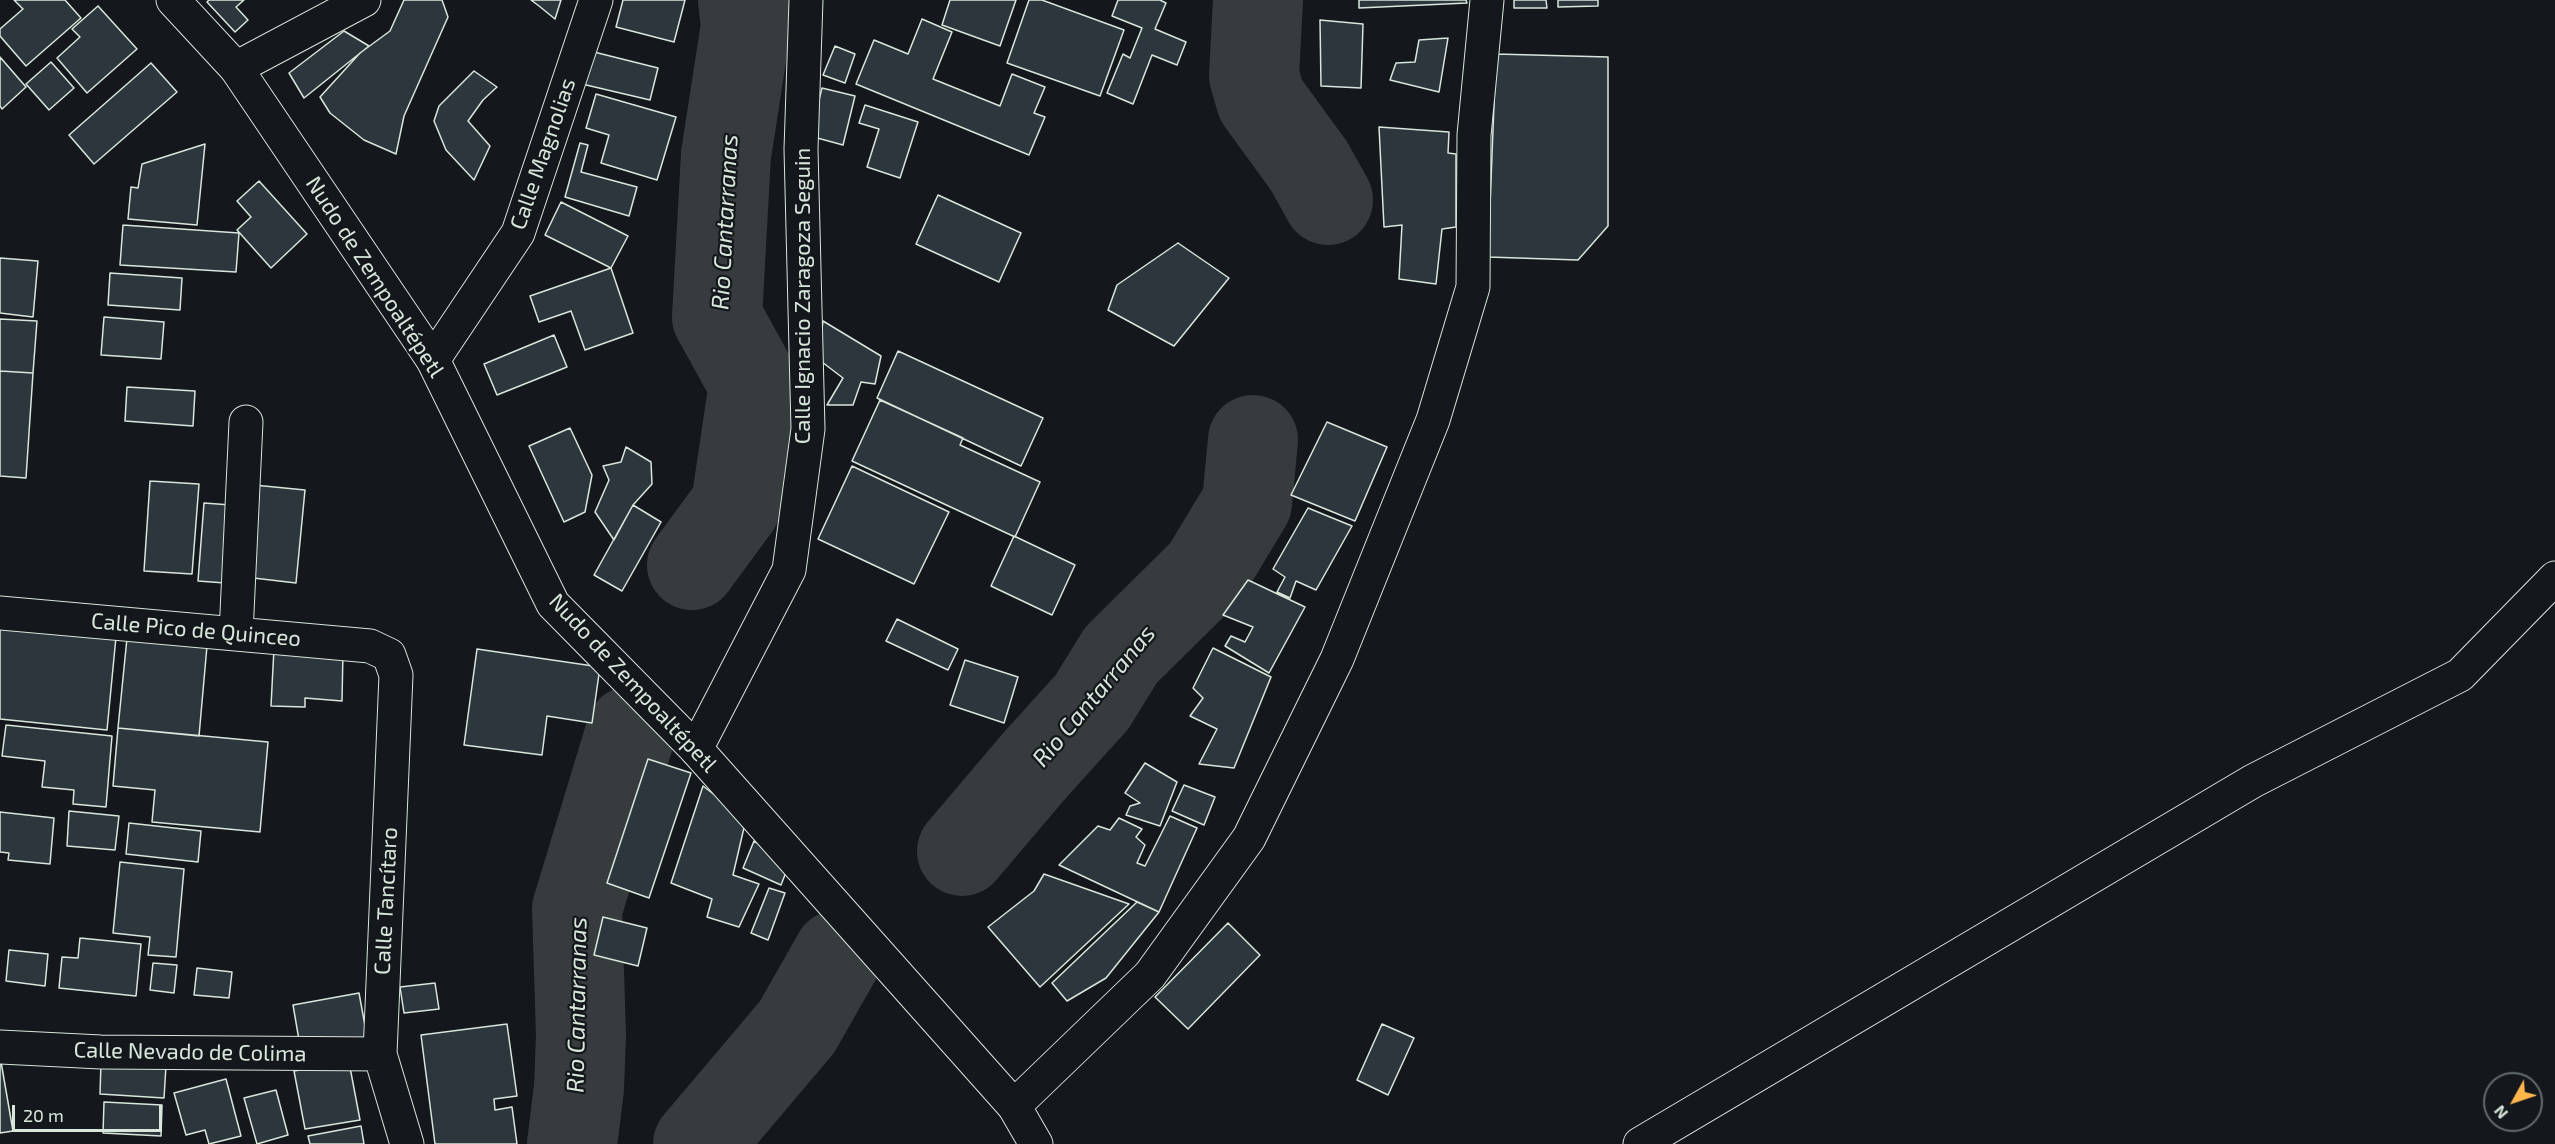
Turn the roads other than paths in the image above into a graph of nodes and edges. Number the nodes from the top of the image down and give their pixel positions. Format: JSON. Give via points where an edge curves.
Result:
{"nodes":[{"id":1,"x":173,"y":0,"type":"edge"},
{"id":2,"x":364,"y":0,"type":"edge"},
{"id":3,"x":596,"y":0,"type":"edge"},
{"id":4,"x":806,"y":0,"type":"edge"},
{"id":5,"x":1487,"y":0,"type":"edge"},
{"id":6,"x":236,"y":68,"type":"junction"},
{"id":7,"x":433,"y":360,"type":"junction"},
{"id":8,"x":246,"y":422,"type":"dead end"},
{"id":9,"x":2555,"y":578,"type":"edge"},
{"id":10,"x":0,"y":614,"type":"edge"},
{"id":11,"x":236,"y":634,"type":"junction"},
{"id":12,"x":389,"y":655,"type":"joint"},
{"id":13,"x":696,"y":749,"type":"junction"},
{"id":14,"x":0,"y":1047,"type":"edge"},
{"id":15,"x":380,"y":1054,"type":"junction"},
{"id":16,"x":1014,"y":1106,"type":"junction"},
{"id":17,"x":407,"y":1144,"type":"edge"},
{"id":18,"x":1036,"y":1144,"type":"edge"},
{"id":19,"x":1640,"y":1144,"type":"edge"}],
"edges":[{"from":1,"to":6,"type":"street","name":"Nudo de Zempoaltépetl"},
{"from":2,"to":6,"type":"street"},
{"from":3,"to":7,"type":"street","name":"Calle Magnolias","via":[[518,233]]},
{"from":4,"to":13,"type":"street","name":"Calle Ignacio Zaragoza Seguin","via":[[801,149],[807,429],[789,570]]},
{"from":5,"to":16,"type":"street","via":[[1474,135],[1473,287],[1434,420],[1337,658],[1249,838],[1150,975]]},
{"from":6,"to":7,"type":"street","name":"Nudo de Zempoaltépetl"},
{"from":7,"to":13,"type":"street","name":"Nudo de Zempoaltépetl","via":[[553,604]]},
{"from":8,"to":11,"type":"street"},
{"from":9,"to":19,"type":"street","via":[[2460,675],[2253,781]]},
{"from":10,"to":11,"type":"street","name":"Calle Pico de Quinceo"},
{"from":11,"to":12,"type":"street","name":"Calle Pico de Quinceo","via":[[370,646]]},
{"from":12,"to":15,"type":"street","name":"Calle Tancítaro","via":[[396,675]]},
{"from":13,"to":16,"type":"street","name":"Nudo de Zempoaltépetl"},
{"from":14,"to":15,"type":"street","name":"Calle Nevado de Colima","via":[[101,1052]]},
{"from":15,"to":17,"type":"street","name":"Calle Tancítaro"},
{"from":16,"to":18,"type":"street","name":"Nudo de Zempoaltépetl"}]}
